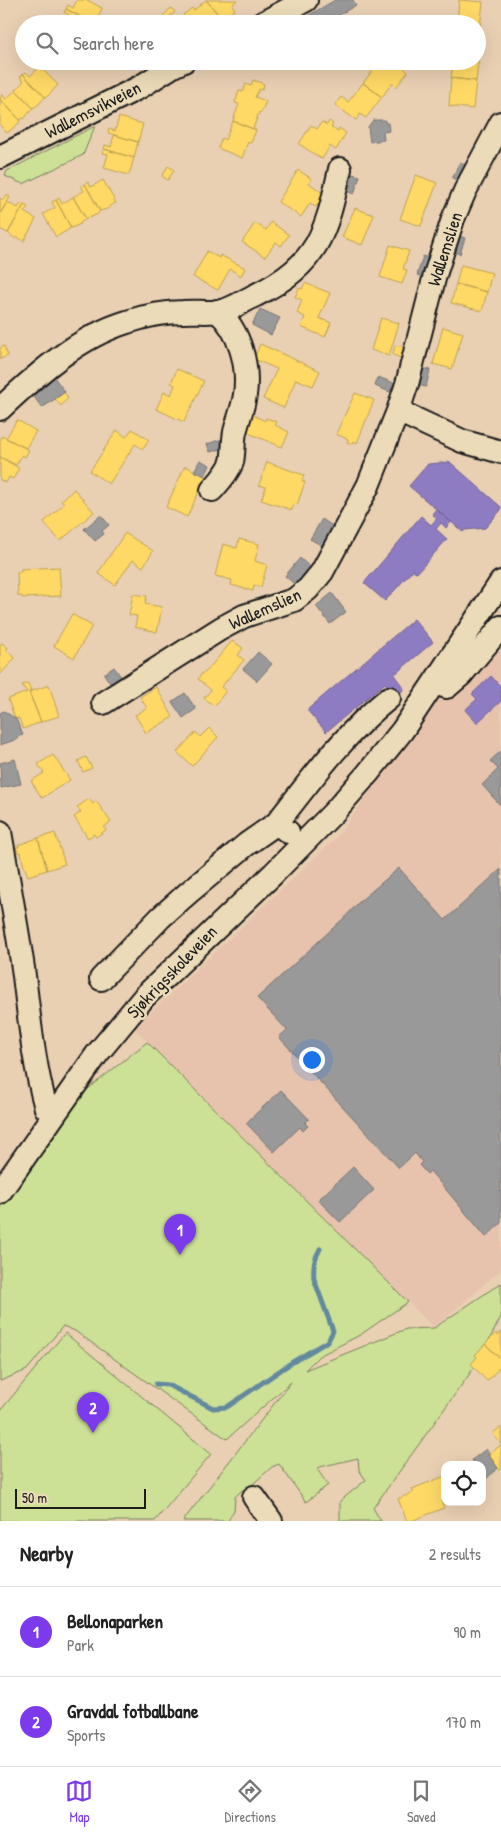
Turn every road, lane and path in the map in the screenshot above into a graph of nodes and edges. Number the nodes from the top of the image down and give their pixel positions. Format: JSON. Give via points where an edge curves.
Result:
{"nodes":[{"id":1,"x":306,"y":0,"type":"edge"},
{"id":2,"x":278,"y":15,"type":"edge"},
{"id":3,"x":167,"y":70,"type":"edge"},
{"id":4,"x":501,"y":122,"type":"edge"},
{"id":5,"x":0,"y":157,"type":"edge"},
{"id":6,"x":340,"y":169,"type":"dead end"},
{"id":7,"x":217,"y":311,"type":"junction"},
{"id":8,"x":0,"y":409,"type":"edge"},
{"id":9,"x":398,"y":411,"type":"junction"},
{"id":10,"x":501,"y":452,"type":"edge"},
{"id":11,"x":212,"y":490,"type":"dead end"},
{"id":12,"x":501,"y":582,"type":"edge"},
{"id":13,"x":501,"y":627,"type":"edge"},
{"id":14,"x":434,"y":683,"type":"junction"},
{"id":15,"x":389,"y":698,"type":"dead end"},
{"id":16,"x":102,"y":703,"type":"dead end"},
{"id":17,"x":277,"y":823,"type":"junction"},
{"id":18,"x":0,"y":832,"type":"edge"},
{"id":19,"x":303,"y":842,"type":"junction"},
{"id":20,"x":101,"y":979,"type":"dead end"},
{"id":21,"x":55,"y":1113,"type":"junction"},
{"id":22,"x":0,"y":1192,"type":"edge"},
{"id":23,"x":254,"y":1496,"type":"dead end"},
{"id":24,"x":271,"y":1521,"type":"edge"}],
"edges":[{"from":1,"to":2,"type":"street"},
{"from":3,"to":5,"type":"street","name":"Wallemsvikveien","via":[[140,87]]},
{"from":4,"to":9,"type":"street","name":"Wallemslien","via":[[465,191],[451,226]]},
{"from":6,"to":7,"type":"street","via":[[333,204],[320,239],[308,257],[294,272],[272,287],[227,310]]},
{"from":7,"to":8,"type":"street","via":[[156,315],[93,336],[53,363]]},
{"from":7,"to":11,"type":"street","via":[[236,338],[246,373],[232,462]]},
{"from":9,"to":10,"type":"street","via":[[462,441]]},
{"from":9,"to":16,"type":"street","name":"Wallemslien","via":[[368,486],[322,572],[308,590],[294,600],[244,616],[220,629]]},
{"from":12,"to":14,"type":"street","name":"Sjøkrigsskoleveien"},
{"from":13,"to":14,"type":"street","via":[[447,687]]},
{"from":14,"to":19,"type":"street","name":"Sjøkrigsskoleveien","via":[[402,731],[368,773]]},
{"from":15,"to":17,"type":"street","via":[[339,745]]},
{"from":17,"to":19,"type":"street"},
{"from":17,"to":20,"type":"street","via":[[188,893]]},
{"from":18,"to":21,"type":"street","via":[[41,1090],[46,1108]]},
{"from":19,"to":21,"type":"street","name":"Sjøkrigsskoleveien","via":[[145,996],[97,1054]]},
{"from":21,"to":22,"type":"street","name":"Sjøkrigsskoleveien"},
{"from":23,"to":24,"type":"street"}]}
